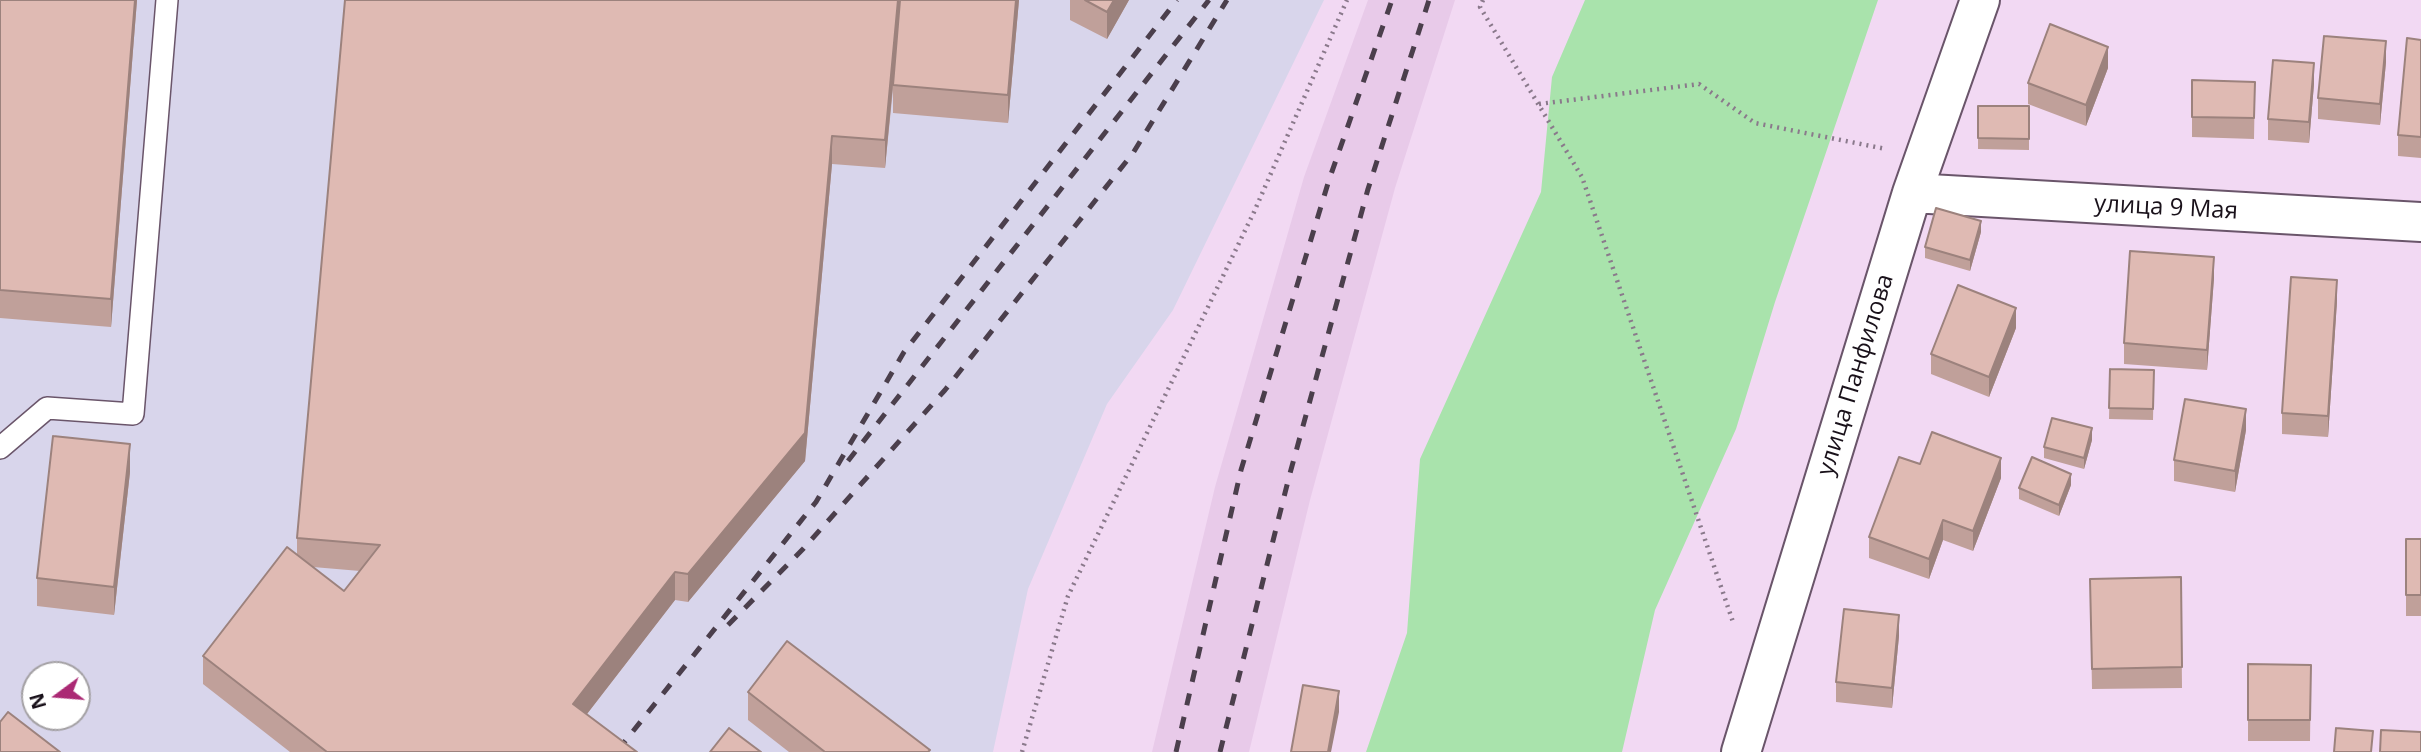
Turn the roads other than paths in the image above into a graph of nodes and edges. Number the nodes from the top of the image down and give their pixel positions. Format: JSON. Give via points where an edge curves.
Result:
{"nodes":[{"id":1,"x":167,"y":0,"type":"edge"},
{"id":2,"x":1980,"y":0,"type":"edge"},
{"id":3,"x":1912,"y":193,"type":"junction"},
{"id":4,"x":2421,"y":222,"type":"edge"},
{"id":5,"x":0,"y":448,"type":"edge"},
{"id":6,"x":1741,"y":752,"type":"edge"}],
"edges":[{"from":1,"to":5,"type":"lane","via":[[133,414],[47,408]]},
{"from":2,"to":3,"type":"street","name":"улица Панфилова"},
{"from":3,"to":4,"type":"street","name":"улица 9 Мая"},
{"from":3,"to":6,"type":"street","name":"улица Панфилова"}]}
